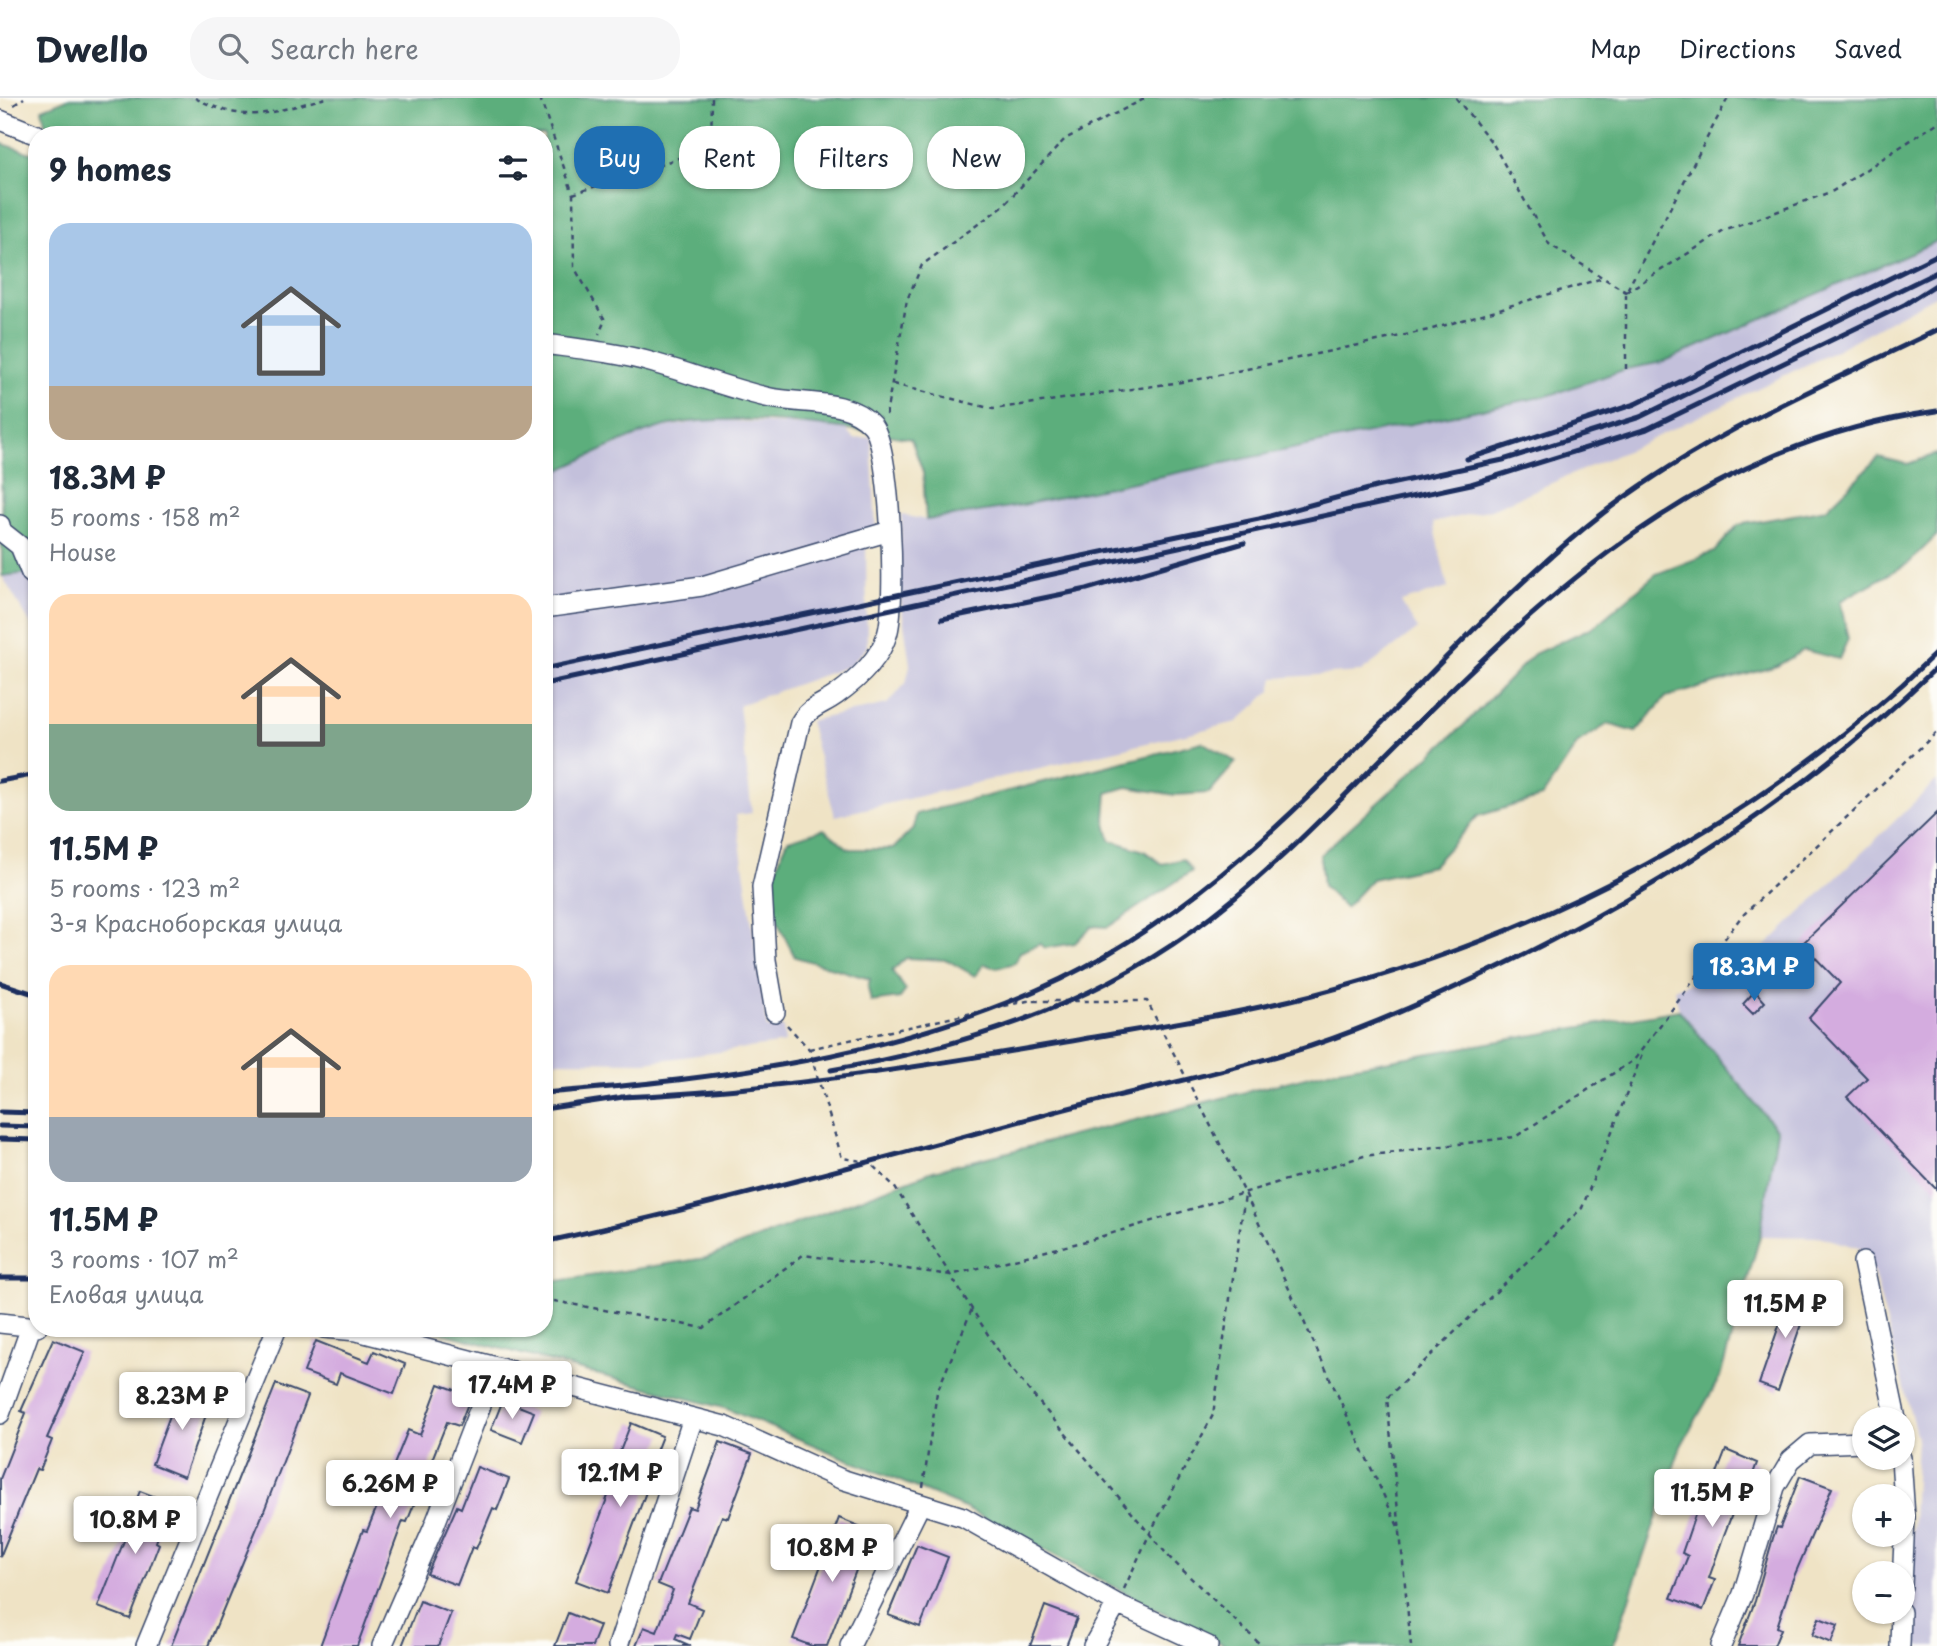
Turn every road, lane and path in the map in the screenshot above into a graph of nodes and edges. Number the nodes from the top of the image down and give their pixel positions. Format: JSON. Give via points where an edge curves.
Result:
{"nodes":[{"id":1,"x":195,"y":98,"type":"edge"},
{"id":2,"x":326,"y":98,"type":"edge"},
{"id":3,"x":540,"y":98,"type":"edge"},
{"id":4,"x":712,"y":98,"type":"edge"},
{"id":5,"x":1146,"y":98,"type":"edge"},
{"id":6,"x":1455,"y":98,"type":"edge"},
{"id":7,"x":1728,"y":98,"type":"edge"},
{"id":8,"x":0,"y":120,"type":"edge"},
{"id":9,"x":1937,"y":123,"type":"edge"},
{"id":10,"x":550,"y":126,"type":"edge"},
{"id":11,"x":28,"y":131,"type":"edge"},
{"id":12,"x":553,"y":136,"type":"edge"},
{"id":13,"x":573,"y":194,"type":"junction"},
{"id":14,"x":1604,"y":278,"type":"junction"},
{"id":15,"x":1626,"y":292,"type":"junction"},
{"id":16,"x":553,"y":345,"type":"edge"},
{"id":17,"x":592,"y":350,"type":"junction"},
{"id":18,"x":1626,"y":369,"type":"dead end"},
{"id":19,"x":893,"y":384,"type":"junction"},
{"id":20,"x":873,"y":426,"type":"junction"},
{"id":21,"x":0,"y":525,"type":"edge"},
{"id":22,"x":890,"y":531,"type":"junction"},
{"id":23,"x":28,"y":568,"type":"edge"},
{"id":24,"x":553,"y":607,"type":"edge"},
{"id":25,"x":1937,"y":732,"type":"edge"},
{"id":26,"x":775,"y":1012,"type":"joint"},
{"id":27,"x":1645,"y":1045,"type":"junction"},
{"id":28,"x":808,"y":1049,"type":"junction"},
{"id":29,"x":1245,"y":1193,"type":"junction"},
{"id":30,"x":1863,"y":1262,"type":"dead end"},
{"id":31,"x":951,"y":1275,"type":"junction"},
{"id":32,"x":553,"y":1301,"type":"edge"},
{"id":33,"x":972,"y":1309,"type":"junction"},
{"id":34,"x":0,"y":1323,"type":"edge"},
{"id":35,"x":28,"y":1326,"type":"edge"},
{"id":36,"x":30,"y":1337,"type":"edge"},
{"id":37,"x":273,"y":1337,"type":"edge"},
{"id":38,"x":379,"y":1337,"type":"edge"},
{"id":39,"x":495,"y":1369,"type":"junction"},
{"id":40,"x":1893,"y":1407,"type":"edge"},
{"id":41,"x":0,"y":1414,"type":"edge"},
{"id":42,"x":693,"y":1419,"type":"junction"},
{"id":43,"x":1852,"y":1442,"type":"edge"},
{"id":44,"x":1902,"y":1470,"type":"edge"},
{"id":45,"x":920,"y":1505,"type":"junction"},
{"id":46,"x":1400,"y":1531,"type":"junction"},
{"id":47,"x":1150,"y":1533,"type":"junction"},
{"id":48,"x":1903,"y":1561,"type":"edge"},
{"id":49,"x":1117,"y":1604,"type":"junction"},
{"id":50,"x":1901,"y":1624,"type":"edge"},
{"id":51,"x":146,"y":1646,"type":"edge"},
{"id":52,"x":382,"y":1646,"type":"edge"},
{"id":53,"x":618,"y":1646,"type":"edge"},
{"id":54,"x":850,"y":1646,"type":"edge"},
{"id":55,"x":1093,"y":1646,"type":"edge"},
{"id":56,"x":1208,"y":1646,"type":"edge"},
{"id":57,"x":1262,"y":1646,"type":"edge"},
{"id":58,"x":1411,"y":1646,"type":"edge"},
{"id":59,"x":1721,"y":1646,"type":"edge"},
{"id":60,"x":1900,"y":1646,"type":"edge"}],
"edges":[{"from":1,"to":2,"type":"path","via":[[223,112],[250,116]]},
{"from":3,"to":10,"type":"path"},
{"from":4,"to":13,"type":"path","via":[[711,147]]},
{"from":5,"to":19,"type":"path","via":[[1065,139],[1003,206],[922,265],[907,300]]},
{"from":6,"to":14,"type":"path","via":[[1493,144],[1549,244]]},
{"from":7,"to":15,"type":"path"},
{"from":8,"to":11,"type":"street"},
{"from":9,"to":15,"type":"path","via":[[1833,191],[1724,231]]},
{"from":12,"to":13,"type":"path"},
{"from":13,"to":17,"type":"path","via":[[574,267],[605,320]]},
{"from":14,"to":15,"type":"path"},
{"from":14,"to":19,"type":"path","via":[[1429,330],[1195,380],[993,409]]},
{"from":15,"to":18,"type":"path"},
{"from":16,"to":17,"type":"street"},
{"from":17,"to":20,"type":"street","via":[[651,362],[768,398],[837,407]]},
{"from":19,"to":20,"type":"path","via":[[888,412]]},
{"from":20,"to":22,"type":"street","via":[[884,454]]},
{"from":21,"to":23,"type":"street","via":[[20,546]]},
{"from":22,"to":24,"type":"street","via":[[702,586]]},
{"from":22,"to":26,"type":"street","via":[[888,634],[862,674],[807,710],[776,821],[761,908]]},
{"from":25,"to":27,"type":"path","via":[[1741,917]]},
{"from":26,"to":28,"type":"path"},
{"from":27,"to":29,"type":"path","via":[[1634,1060],[1516,1137],[1364,1156]]},
{"from":27,"to":46,"type":"path","via":[[1582,1208],[1387,1398]]},
{"from":28,"to":29,"type":"path","via":[[1027,1001],[1147,1001]]},
{"from":28,"to":31,"type":"path","via":[[842,1158],[869,1162],[894,1186]]},
{"from":29,"to":31,"type":"path","via":[[1090,1240]]},
{"from":29,"to":46,"type":"path"},
{"from":29,"to":47,"type":"path","via":[[1213,1415]]},
{"from":30,"to":40,"type":"street"},
{"from":31,"to":32,"type":"path","via":[[803,1255],[704,1328]]},
{"from":31,"to":33,"type":"path"},
{"from":33,"to":45,"type":"path","via":[[937,1392]]},
{"from":33,"to":47,"type":"path","via":[[1006,1363]]},
{"from":34,"to":35,"type":"street"},
{"from":36,"to":41,"type":"street"},
{"from":37,"to":51,"type":"street"},
{"from":38,"to":39,"type":"street"},
{"from":39,"to":42,"type":"street"},
{"from":39,"to":52,"type":"street"},
{"from":42,"to":45,"type":"street","via":[[723,1426],[841,1479]]},
{"from":42,"to":53,"type":"street"},
{"from":43,"to":59,"type":"street","via":[[1810,1444],[1791,1460],[1775,1488],[1743,1594]]},
{"from":44,"to":48,"type":"street"},
{"from":45,"to":49,"type":"street","via":[[963,1517]]},
{"from":45,"to":54,"type":"street"},
{"from":46,"to":58,"type":"path"},
{"from":47,"to":49,"type":"path"},
{"from":47,"to":57,"type":"path"},
{"from":49,"to":55,"type":"street"},
{"from":49,"to":56,"type":"street"},
{"from":50,"to":60,"type":"street"}]}
